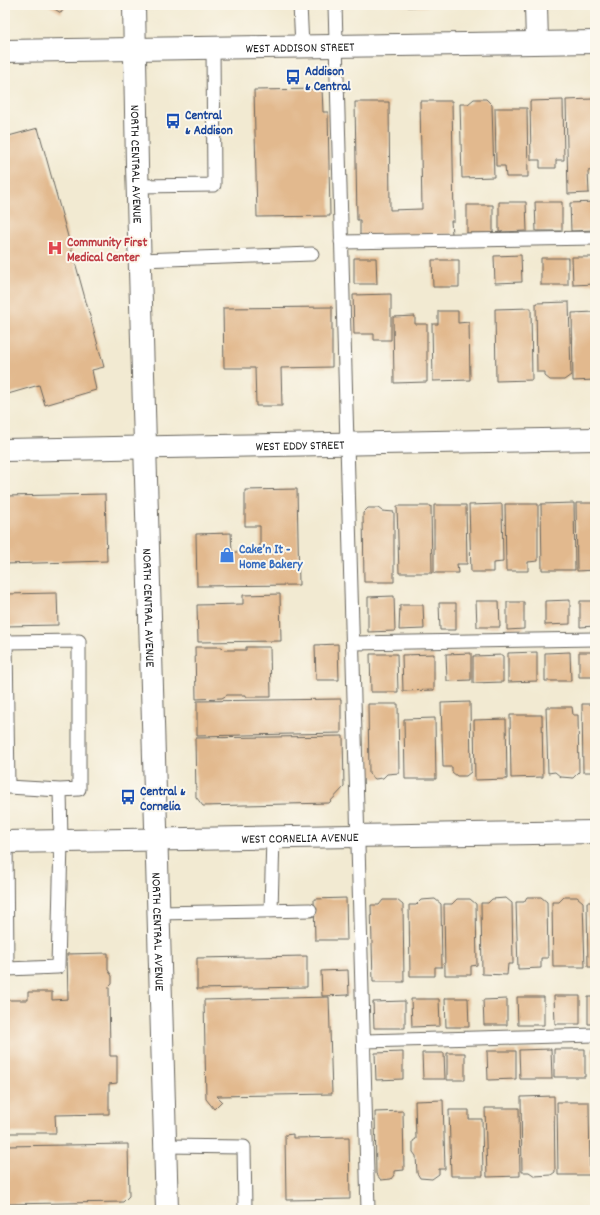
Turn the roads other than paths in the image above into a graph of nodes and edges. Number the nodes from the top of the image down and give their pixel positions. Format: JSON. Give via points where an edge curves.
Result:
{"nodes":[{"id":1,"x":134,"y":5,"type":"edge"},
{"id":2,"x":300,"y":5,"type":"edge"},
{"id":3,"x":335,"y":5,"type":"edge"},
{"id":4,"x":536,"y":5,"type":"edge"},
{"id":5,"x":537,"y":42,"type":"junction"},
{"id":6,"x":595,"y":42,"type":"edge"},
{"id":7,"x":302,"y":46,"type":"junction"},
{"id":8,"x":336,"y":46,"type":"junction"},
{"id":9,"x":213,"y":48,"type":"junction"},
{"id":10,"x":135,"y":49,"type":"junction"},
{"id":11,"x":5,"y":51,"type":"edge"},
{"id":12,"x":138,"y":186,"type":"junction"},
{"id":13,"x":595,"y":238,"type":"edge"},
{"id":14,"x":341,"y":242,"type":"junction"},
{"id":15,"x":312,"y":254,"type":"dead end"},
{"id":16,"x":140,"y":260,"type":"junction"},
{"id":17,"x":595,"y":439,"type":"edge"},
{"id":18,"x":347,"y":443,"type":"junction"},
{"id":19,"x":145,"y":447,"type":"junction"},
{"id":20,"x":5,"y":450,"type":"edge"},
{"id":21,"x":595,"y":639,"type":"edge"},
{"id":22,"x":353,"y":643,"type":"junction"},
{"id":23,"x":60,"y":790,"type":"junction"},
{"id":24,"x":595,"y":832,"type":"edge"},
{"id":25,"x":358,"y":836,"type":"junction"},
{"id":26,"x":273,"y":837,"type":"junction"},
{"id":27,"x":157,"y":840,"type":"junction"},
{"id":28,"x":60,"y":841,"type":"junction"},
{"id":29,"x":6,"y":842,"type":"edge"},
{"id":30,"x":272,"y":910,"type":"junction"},
{"id":31,"x":310,"y":910,"type":"dead end"},
{"id":32,"x":158,"y":913,"type":"junction"},
{"id":33,"x":595,"y":1035,"type":"edge"},
{"id":34,"x":364,"y":1041,"type":"junction"},
{"id":35,"x":165,"y":1146,"type":"junction"},
{"id":36,"x":167,"y":1210,"type":"edge"},
{"id":37,"x":245,"y":1210,"type":"edge"},
{"id":38,"x":368,"y":1210,"type":"edge"}],
"edges":[{"from":1,"to":10,"type":"street","name":"NORTH CENTRAL AVENUE"},
{"from":2,"to":7,"type":"lane"},
{"from":3,"to":8,"type":"lane"},
{"from":4,"to":5,"type":"street"},
{"from":5,"to":6,"type":"street","name":"WEST ADDISON STREET"},
{"from":5,"to":8,"type":"street","name":"WEST ADDISON STREET"},
{"from":7,"to":8,"type":"street","name":"WEST ADDISON STREET"},
{"from":7,"to":9,"type":"street","name":"WEST ADDISON STREET"},
{"from":8,"to":14,"type":"lane"},
{"from":9,"to":10,"type":"street","name":"WEST ADDISON STREET"},
{"from":9,"to":12,"type":"lane","via":[[214,185]]},
{"from":10,"to":11,"type":"street","name":"WEST ADDISON STREET"},
{"from":10,"to":12,"type":"street","name":"NORTH CENTRAL AVENUE"},
{"from":12,"to":16,"type":"street","name":"NORTH CENTRAL AVENUE"},
{"from":13,"to":14,"type":"lane"},
{"from":14,"to":18,"type":"lane"},
{"from":15,"to":16,"type":"lane"},
{"from":16,"to":19,"type":"street","name":"NORTH CENTRAL AVENUE"},
{"from":17,"to":18,"type":"street","name":"WEST EDDY STREET"},
{"from":18,"to":19,"type":"street","name":"WEST EDDY STREET"},
{"from":18,"to":22,"type":"lane"},
{"from":19,"to":20,"type":"street","name":"WEST EDDY STREET"},
{"from":19,"to":27,"type":"street","name":"NORTH CENTRAL AVENUE"},
{"from":21,"to":22,"type":"lane"},
{"from":22,"to":25,"type":"lane"},
{"from":23,"to":23,"type":"lane","via":[[8,787],[6,642],[79,641],[79,789]]},
{"from":23,"to":28,"type":"lane"},
{"from":24,"to":25,"type":"street","name":"WEST CORNELIA AVENUE"},
{"from":25,"to":26,"type":"street","name":"WEST CORNELIA AVENUE"},
{"from":25,"to":34,"type":"lane"},
{"from":26,"to":27,"type":"street","name":"WEST CORNELIA AVENUE"},
{"from":26,"to":30,"type":"lane"},
{"from":27,"to":28,"type":"street","name":"WEST CORNELIA AVENUE"},
{"from":27,"to":32,"type":"street","name":"NORTH CENTRAL AVENUE"},
{"from":28,"to":29,"type":"street","name":"WEST CORNELIA AVENUE"},
{"from":28,"to":29,"type":"lane","via":[[58,967],[7,969]]},
{"from":30,"to":31,"type":"lane"},
{"from":30,"to":32,"type":"lane"},
{"from":32,"to":35,"type":"street","name":"NORTH CENTRAL AVENUE"},
{"from":33,"to":34,"type":"lane"},
{"from":34,"to":38,"type":"lane"},
{"from":35,"to":36,"type":"street","name":"NORTH CENTRAL AVENUE"},
{"from":35,"to":37,"type":"lane","via":[[244,1147]]}]}
